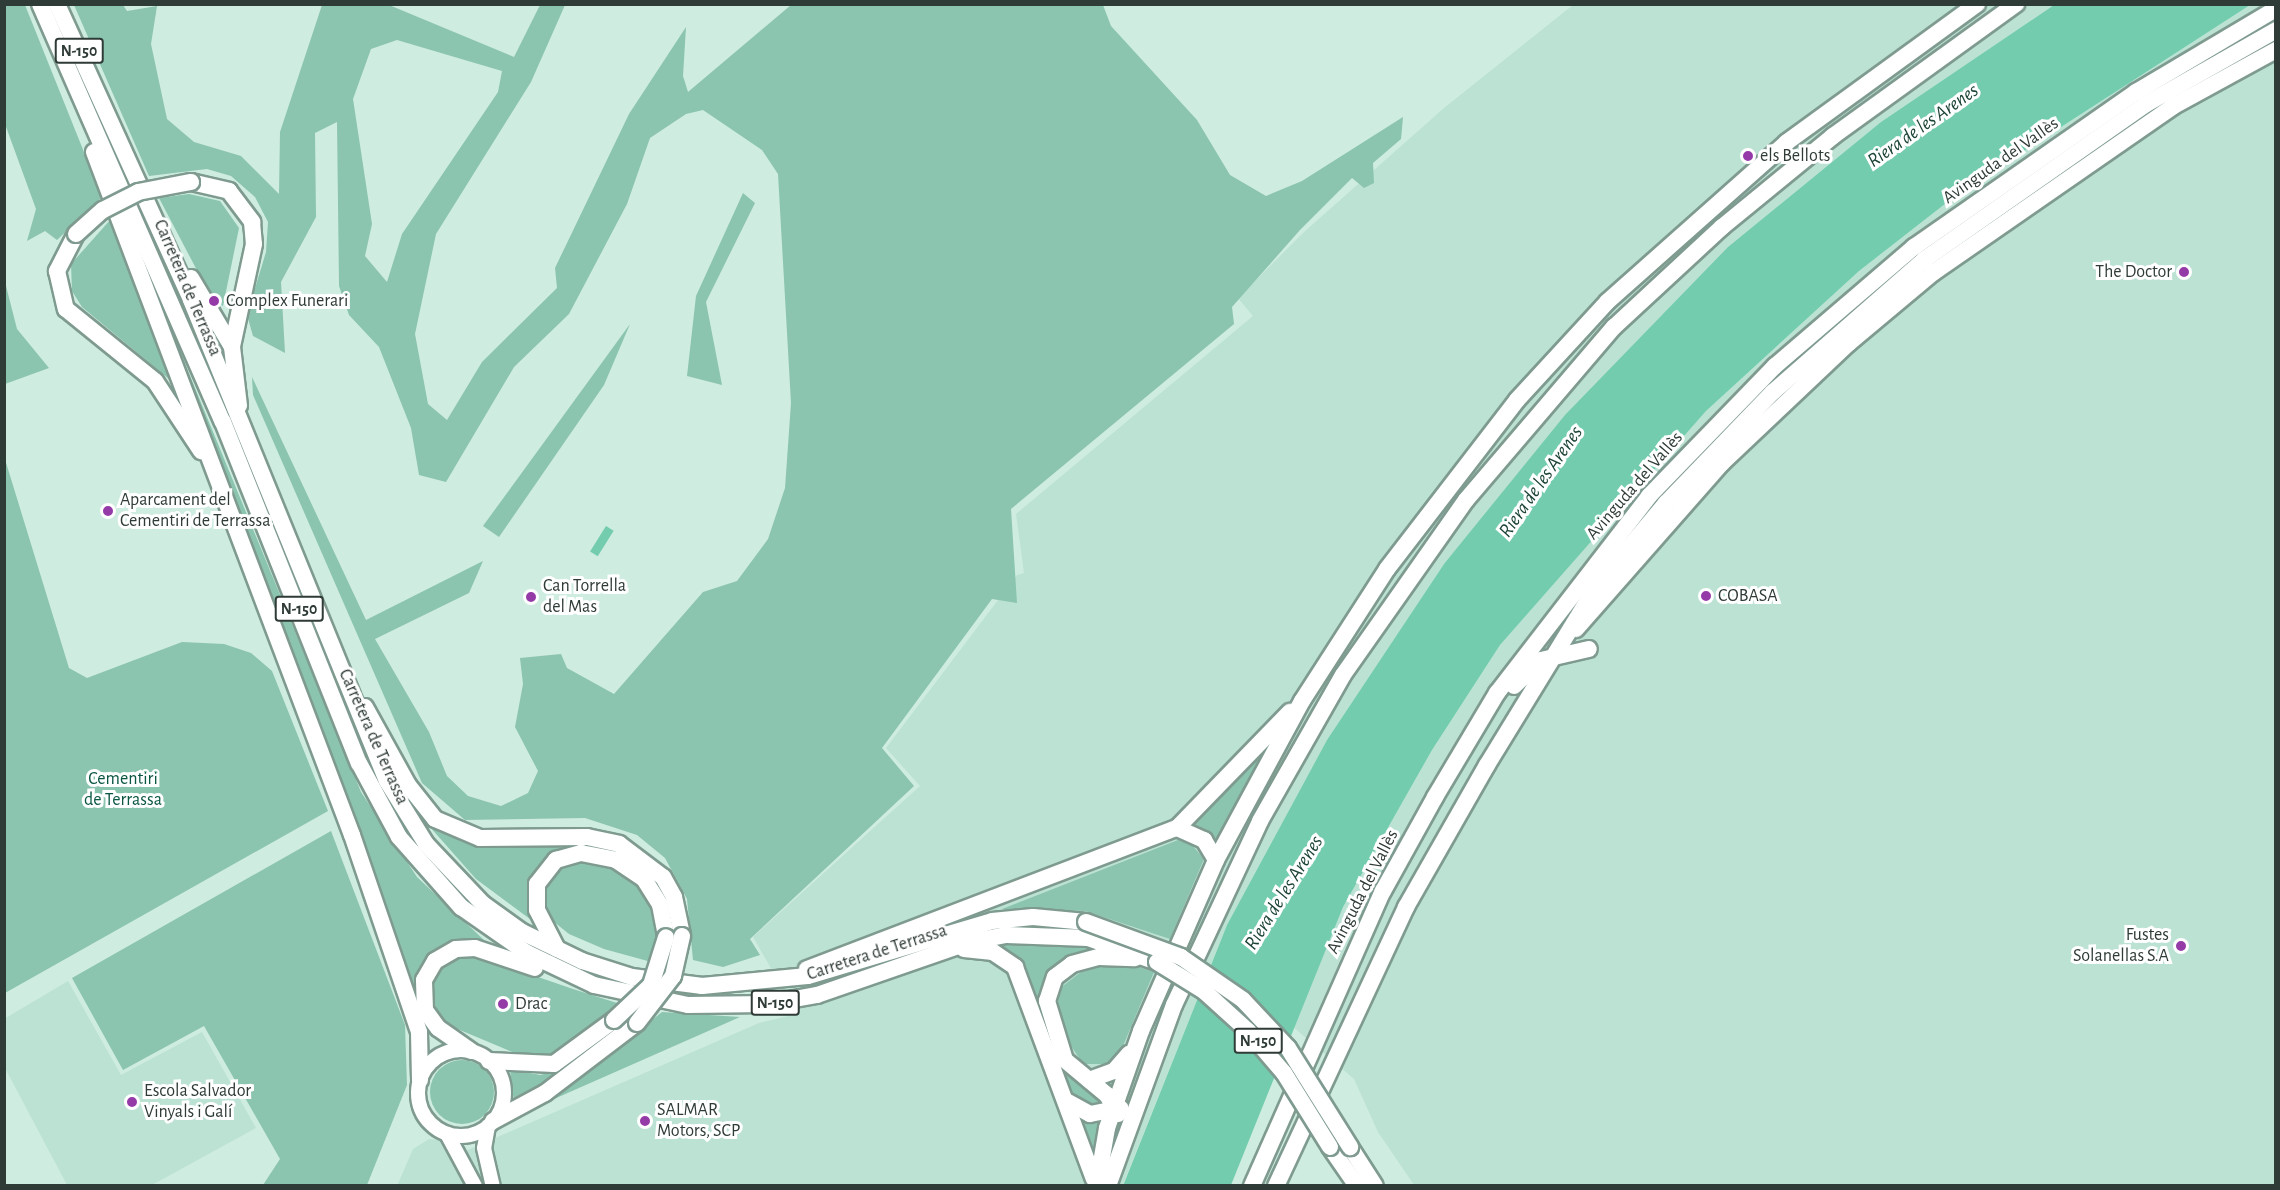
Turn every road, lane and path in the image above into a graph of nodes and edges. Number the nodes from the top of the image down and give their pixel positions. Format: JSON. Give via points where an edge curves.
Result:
{"nodes":[{"id":1,"x":40,"y":4,"type":"edge"},
{"id":2,"x":57,"y":4,"type":"edge"},
{"id":3,"x":1977,"y":4,"type":"edge"},
{"id":4,"x":2016,"y":4,"type":"edge"},
{"id":5,"x":2276,"y":9,"type":"edge"},
{"id":6,"x":2276,"y":30,"type":"edge"},
{"id":7,"x":2276,"y":50,"type":"edge"},
{"id":8,"x":71,"y":77,"type":"junction"},
{"id":9,"x":138,"y":180,"type":"junction"},
{"id":10,"x":232,"y":347,"type":"junction"},
{"id":11,"x":238,"y":416,"type":"junction"},
{"id":12,"x":230,"y":512,"type":"junction"},
{"id":13,"x":1581,"y":618,"type":"junction"},
{"id":14,"x":334,"y":652,"type":"junction"},
{"id":15,"x":1552,"y":656,"type":"junction"},
{"id":16,"x":1302,"y":701,"type":"junction"},
{"id":17,"x":1486,"y":715,"type":"junction"},
{"id":18,"x":1177,"y":828,"type":"junction"},
{"id":19,"x":1216,"y":860,"type":"junction"},
{"id":20,"x":1087,"y":930,"type":"junction"},
{"id":21,"x":674,"y":936,"type":"junction"},
{"id":22,"x":557,"y":950,"type":"junction"},
{"id":23,"x":951,"y":950,"type":"junction"},
{"id":24,"x":1156,"y":962,"type":"junction"},
{"id":25,"x":787,"y":980,"type":"junction"},
{"id":26,"x":594,"y":985,"type":"junction"},
{"id":27,"x":1141,"y":1031,"type":"junction"},
{"id":28,"x":1159,"y":1041,"type":"junction"},
{"id":29,"x":471,"y":1051,"type":"junction"},
{"id":30,"x":489,"y":1060,"type":"junction"},
{"id":31,"x":420,"y":1080,"type":"junction"},
{"id":32,"x":1089,"y":1080,"type":"junction"},
{"id":33,"x":1068,"y":1102,"type":"junction"},
{"id":34,"x":1114,"y":1109,"type":"junction"},
{"id":35,"x":491,"y":1124,"type":"junction"},
{"id":36,"x":447,"y":1134,"type":"junction"},
{"id":37,"x":1330,"y":1147,"type":"junction"},
{"id":38,"x":1116,"y":1162,"type":"junction"},
{"id":39,"x":475,"y":1185,"type":"edge"},
{"id":40,"x":493,"y":1185,"type":"edge"},
{"id":41,"x":1096,"y":1185,"type":"edge"},
{"id":42,"x":1108,"y":1185,"type":"edge"},
{"id":43,"x":1252,"y":1185,"type":"edge"},
{"id":44,"x":1276,"y":1185,"type":"edge"},
{"id":45,"x":1349,"y":1185,"type":"edge"},
{"id":46,"x":1357,"y":1185,"type":"edge"},
{"id":47,"x":1375,"y":1185,"type":"edge"}],
"edges":[{"from":1,"to":8,"type":"main road","name":"Carretera de Terrassa","number":"N-150"},
{"from":2,"to":9,"type":"main road","name":"Carretera de Terrassa","number":"N-150"},
{"from":3,"to":16,"type":"main road","via":[[1787,142],[1607,302],[1486,438],[1387,569]]},
{"from":4,"to":28,"type":"main road","via":[[1920,69],[1766,189],[1614,327],[1532,417],[1397,594],[1321,713],[1260,821]]},
{"from":5,"to":17,"type":"main road","name":"Avinguda del Vallès","via":[[2136,92],[2016,172],[1821,323],[1649,496],[1553,616]]},
{"from":6,"to":13,"type":"main road","name":"Avinguda del Vallès","via":[[2146,104],[1886,290],[1711,454],[1625,550]]},
{"from":7,"to":13,"type":"main road","via":[[2172,107],[2037,196],[1917,287],[1722,463]]},
{"from":8,"to":12,"type":"main road","via":[[88,135]]},
{"from":8,"to":26,"type":"main road","name":"Carretera de Terrassa","number":"N-150","via":[[165,286],[384,813],[429,875],[474,918],[527,953]]},
{"from":9,"to":10,"type":"main road"},
{"from":9,"to":11,"type":"main road","name":"Carretera de Terrassa","number":"N-150"},
{"from":10,"to":11,"type":"main road"},
{"from":10,"to":12,"type":"main road","bridge":true,"via":[[254,244],[252,222],[229,191],[190,182],[138,192],[103,210],[76,234],[57,271],[62,301],[76,320],[167,395]]},
{"from":11,"to":14,"type":"main road","name":"Carretera de Terrassa","number":"N-150"},
{"from":12,"to":31,"type":"main road","via":[[412,1009]]},
{"from":13,"to":15,"type":"main road"},
{"from":13,"to":15,"type":"main road","via":[[1592,652]]},
{"from":14,"to":21,"type":"main road","via":[[408,785],[435,819],[480,838],[587,837],[619,844],[663,877],[676,903]]},
{"from":14,"to":22,"type":"main road","name":"Carretera de Terrassa","number":"N-150","via":[[387,781],[426,844],[483,904]]},
{"from":15,"to":17,"type":"main road","via":[[1526,672]]},
{"from":15,"to":44,"type":"main road","via":[[1406,908]]},
{"from":16,"to":18,"type":"main road"},
{"from":16,"to":19,"type":"main road"},
{"from":17,"to":43,"type":"main road","name":"Avinguda del Vallès","via":[[1383,891]]},
{"from":18,"to":19,"type":"main road","via":[[1204,840]]},
{"from":18,"to":25,"type":"main road","via":[[849,950]]},
{"from":19,"to":27,"type":"main road"},
{"from":20,"to":23,"type":"main road","name":"Carretera de Terrassa","number":"N-150","via":[[1007,935]]},
{"from":20,"to":24,"type":"main road","name":"Carretera de Terrassa","number":"N-150"},
{"from":20,"to":25,"type":"main road","name":"Carretera de Terrassa","number":"N-150","via":[[1049,918],[992,921]]},
{"from":20,"to":47,"type":"main road","name":"Carretera de Terrassa","number":"N-150","bridge":true,"via":[[1181,957],[1243,1000],[1288,1048]]},
{"from":21,"to":22,"type":"main road","via":[[644,879],[616,860],[581,853],[556,861],[537,884],[537,910]]},
{"from":21,"to":30,"type":"main road","bridge":true,"via":[[651,985],[614,1020],[554,1064]]},
{"from":21,"to":35,"type":"main road","bridge":true,"via":[[673,976],[637,1023],[545,1093]]},
{"from":22,"to":25,"type":"main road","name":"Carretera de Terrassa","number":"N-150","via":[[649,980],[722,986]]},
{"from":23,"to":26,"type":"main road","name":"Carretera de Terrassa","number":"N-150","via":[[837,989],[767,1004],[669,1003]]},
{"from":23,"to":33,"type":"main road","via":[[986,950],[1011,962]]},
{"from":24,"to":32,"type":"main road","via":[[1099,957],[1059,973],[1047,1001],[1060,1050]]},
{"from":24,"to":37,"type":"main road","name":"Carretera de Terrassa","number":"N-150","bridge":true,"via":[[1204,991],[1248,1031],[1284,1073]]},
{"from":26,"to":29,"type":"main road","via":[[487,951],[449,951],[428,970],[423,1001],[432,1022]]},
{"from":27,"to":32,"type":"main road","via":[[1120,1067]]},
{"from":27,"to":34,"type":"main road"},
{"from":28,"to":34,"type":"main road","via":[[1131,1098]]},
{"from":28,"to":38,"type":"main road"},
{"from":29,"to":30,"type":"street"},
{"from":29,"to":31,"type":"street","via":[[445,1053]]},
{"from":30,"to":35,"type":"street","via":[[498,1072],[504,1095]]},
{"from":31,"to":36,"type":"street","via":[[421,1109]]},
{"from":32,"to":34,"type":"main road"},
{"from":33,"to":34,"type":"main road","via":[[1090,1114]]},
{"from":33,"to":41,"type":"main road"},
{"from":34,"to":38,"type":"main road"},
{"from":34,"to":41,"type":"main road"},
{"from":35,"to":36,"type":"street","via":[[469,1136]]},
{"from":35,"to":40,"type":"street","via":[[484,1148]]},
{"from":36,"to":39,"type":"street"},
{"from":37,"to":45,"type":"main road"},
{"from":37,"to":46,"type":"main road","name":"Carretera de Terrassa","number":"N-150"},
{"from":38,"to":42,"type":"main road"}]}
